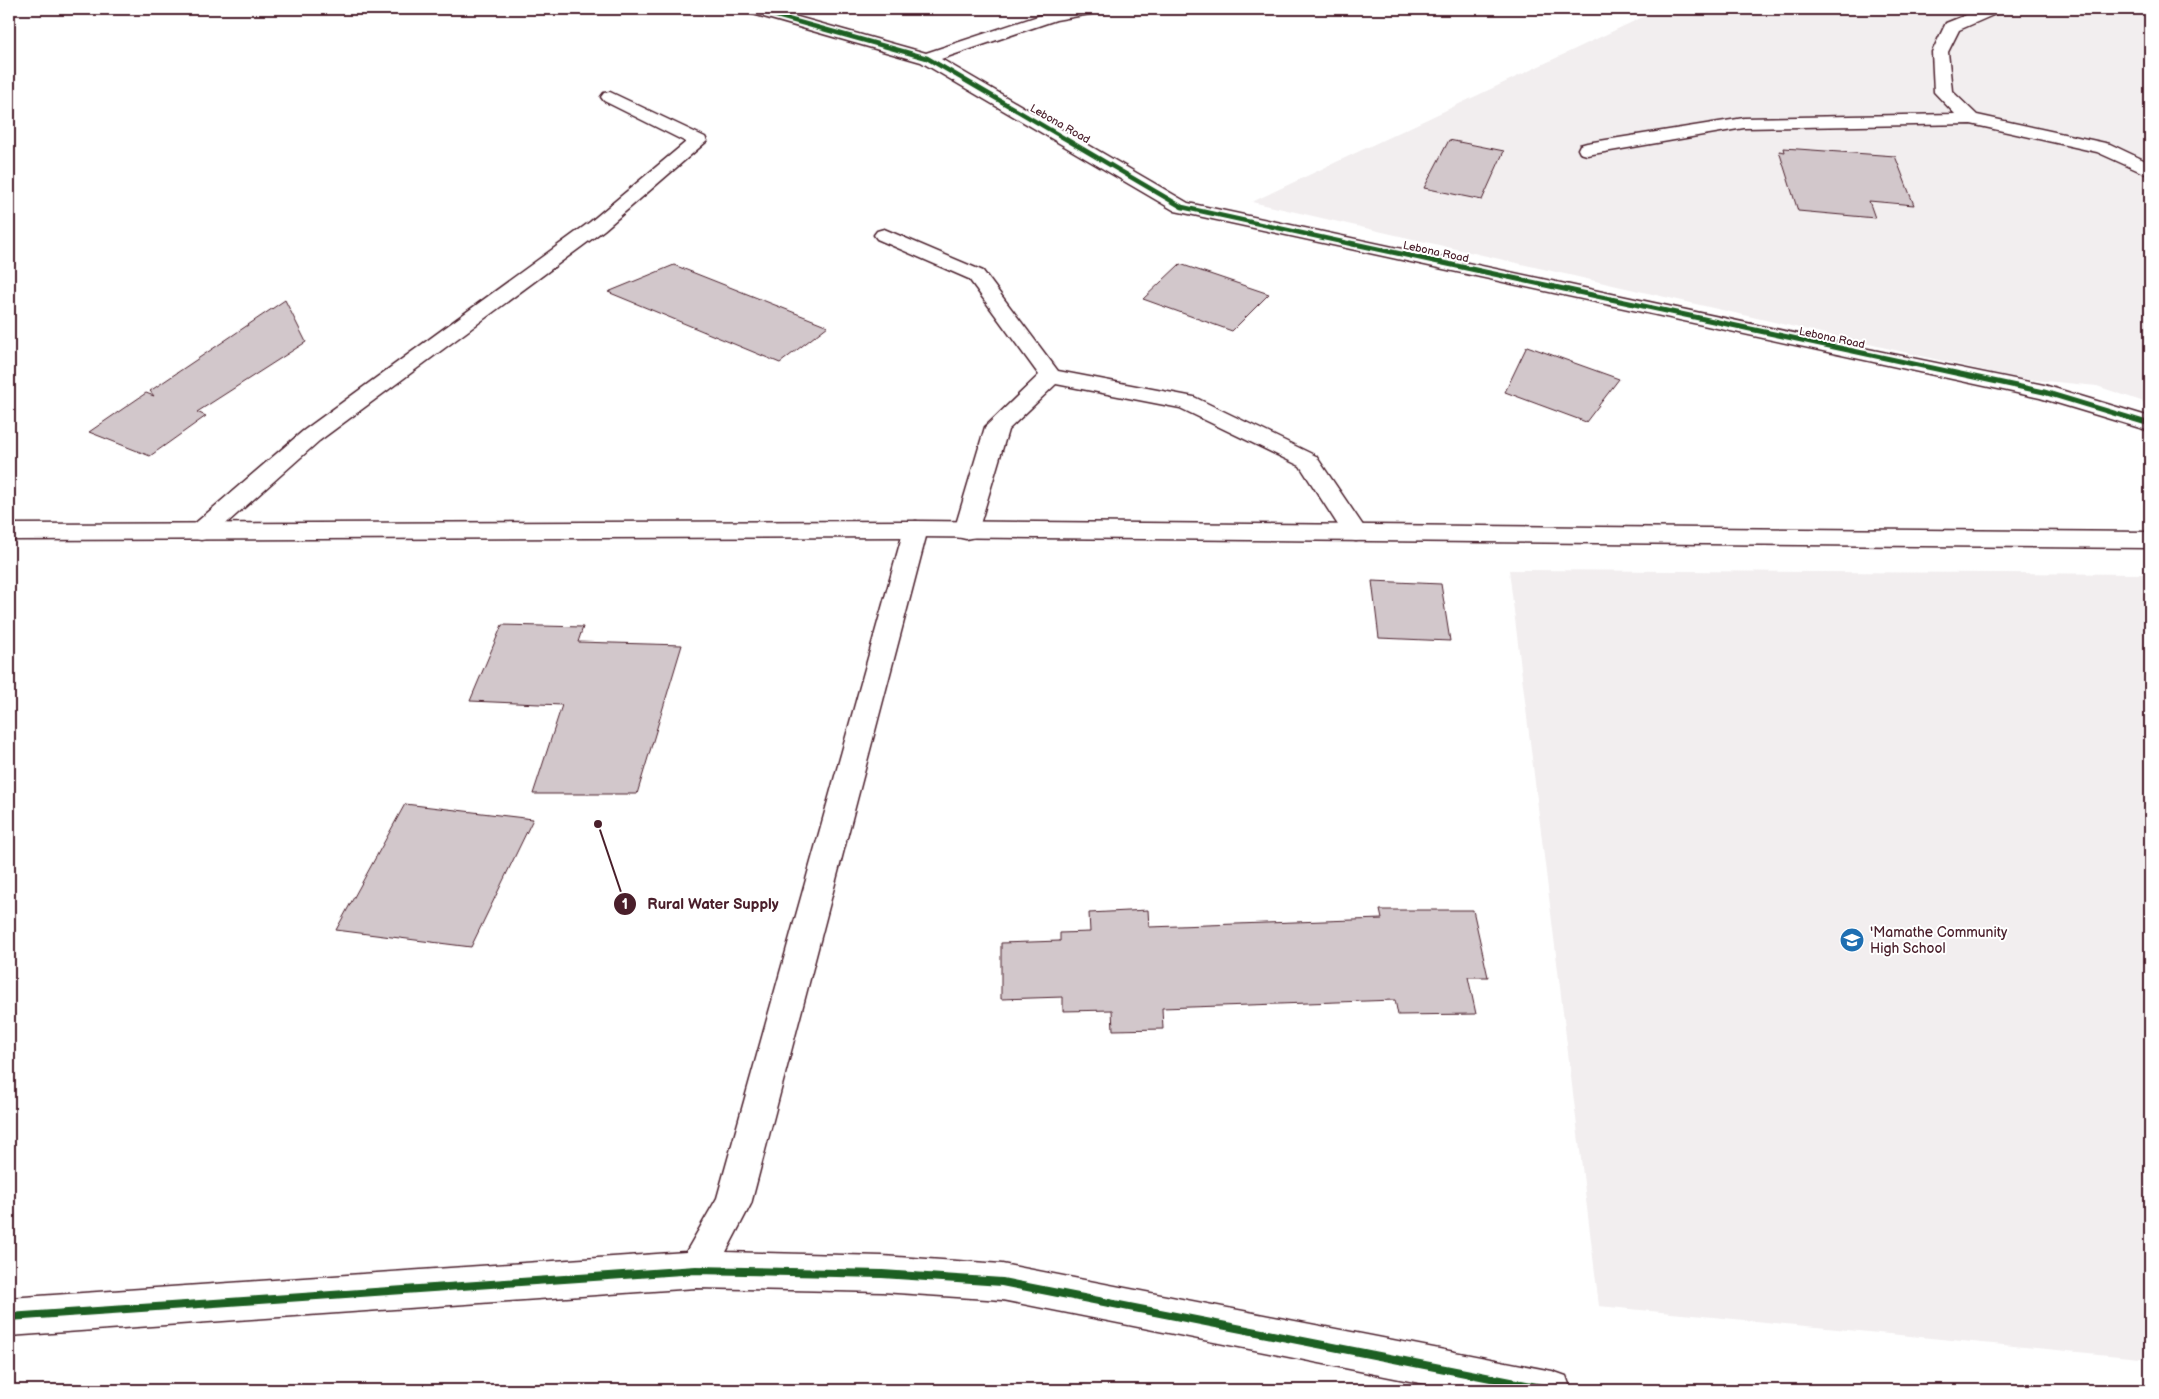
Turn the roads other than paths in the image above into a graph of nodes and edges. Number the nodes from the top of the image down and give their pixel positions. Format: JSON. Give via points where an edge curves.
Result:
{"nodes":[{"id":1,"x":752,"y":9,"type":"edge"},
{"id":2,"x":1095,"y":9,"type":"edge"},
{"id":3,"x":1994,"y":9,"type":"edge"},
{"id":4,"x":927,"y":58,"type":"junction"},
{"id":5,"x":610,"y":97,"type":"dead end"},
{"id":6,"x":1971,"y":119,"type":"junction"},
{"id":7,"x":1587,"y":149,"type":"dead end"},
{"id":8,"x":2150,"y":170,"type":"edge"},
{"id":9,"x":884,"y":235,"type":"dead end"},
{"id":10,"x":1051,"y":376,"type":"junction"},
{"id":11,"x":2150,"y":424,"type":"edge"},
{"id":12,"x":916,"y":529,"type":"junction"},
{"id":13,"x":966,"y":531,"type":"junction"},
{"id":14,"x":9,"y":532,"type":"edge"},
{"id":15,"x":201,"y":532,"type":"junction"},
{"id":16,"x":1356,"y":533,"type":"junction"},
{"id":17,"x":2150,"y":540,"type":"edge"},
{"id":18,"x":696,"y":1270,"type":"junction"},
{"id":19,"x":9,"y":1318,"type":"edge"},
{"id":20,"x":1552,"y":1390,"type":"edge"}],
"edges":[{"from":1,"to":4,"type":"street","name":"Lebona Road"},
{"from":2,"to":4,"type":"street","via":[[1052,16]]},
{"from":3,"to":6,"type":"street","via":[[1952,27],[1940,52],[1943,92]]},
{"from":4,"to":11,"type":"street","name":"Lebona Road","via":[[1182,206],[2044,392]]},
{"from":5,"to":15,"type":"street","via":[[698,141],[597,226],[311,436]]},
{"from":6,"to":7,"type":"street","via":[[1744,123]]},
{"from":6,"to":8,"type":"street","via":[[2103,148]]},
{"from":9,"to":10,"type":"street","via":[[976,275]]},
{"from":10,"to":13,"type":"street","via":[[997,427]]},
{"from":10,"to":16,"type":"street","via":[[1186,402],[1308,461]]},
{"from":12,"to":13,"type":"street"},
{"from":12,"to":15,"type":"street"},
{"from":12,"to":18,"type":"street","via":[[733,1204]]},
{"from":13,"to":16,"type":"street"},
{"from":14,"to":15,"type":"street"},
{"from":16,"to":17,"type":"street"},
{"from":18,"to":19,"type":"street"},
{"from":18,"to":20,"type":"street","via":[[882,1274],[1002,1282]]}]}
